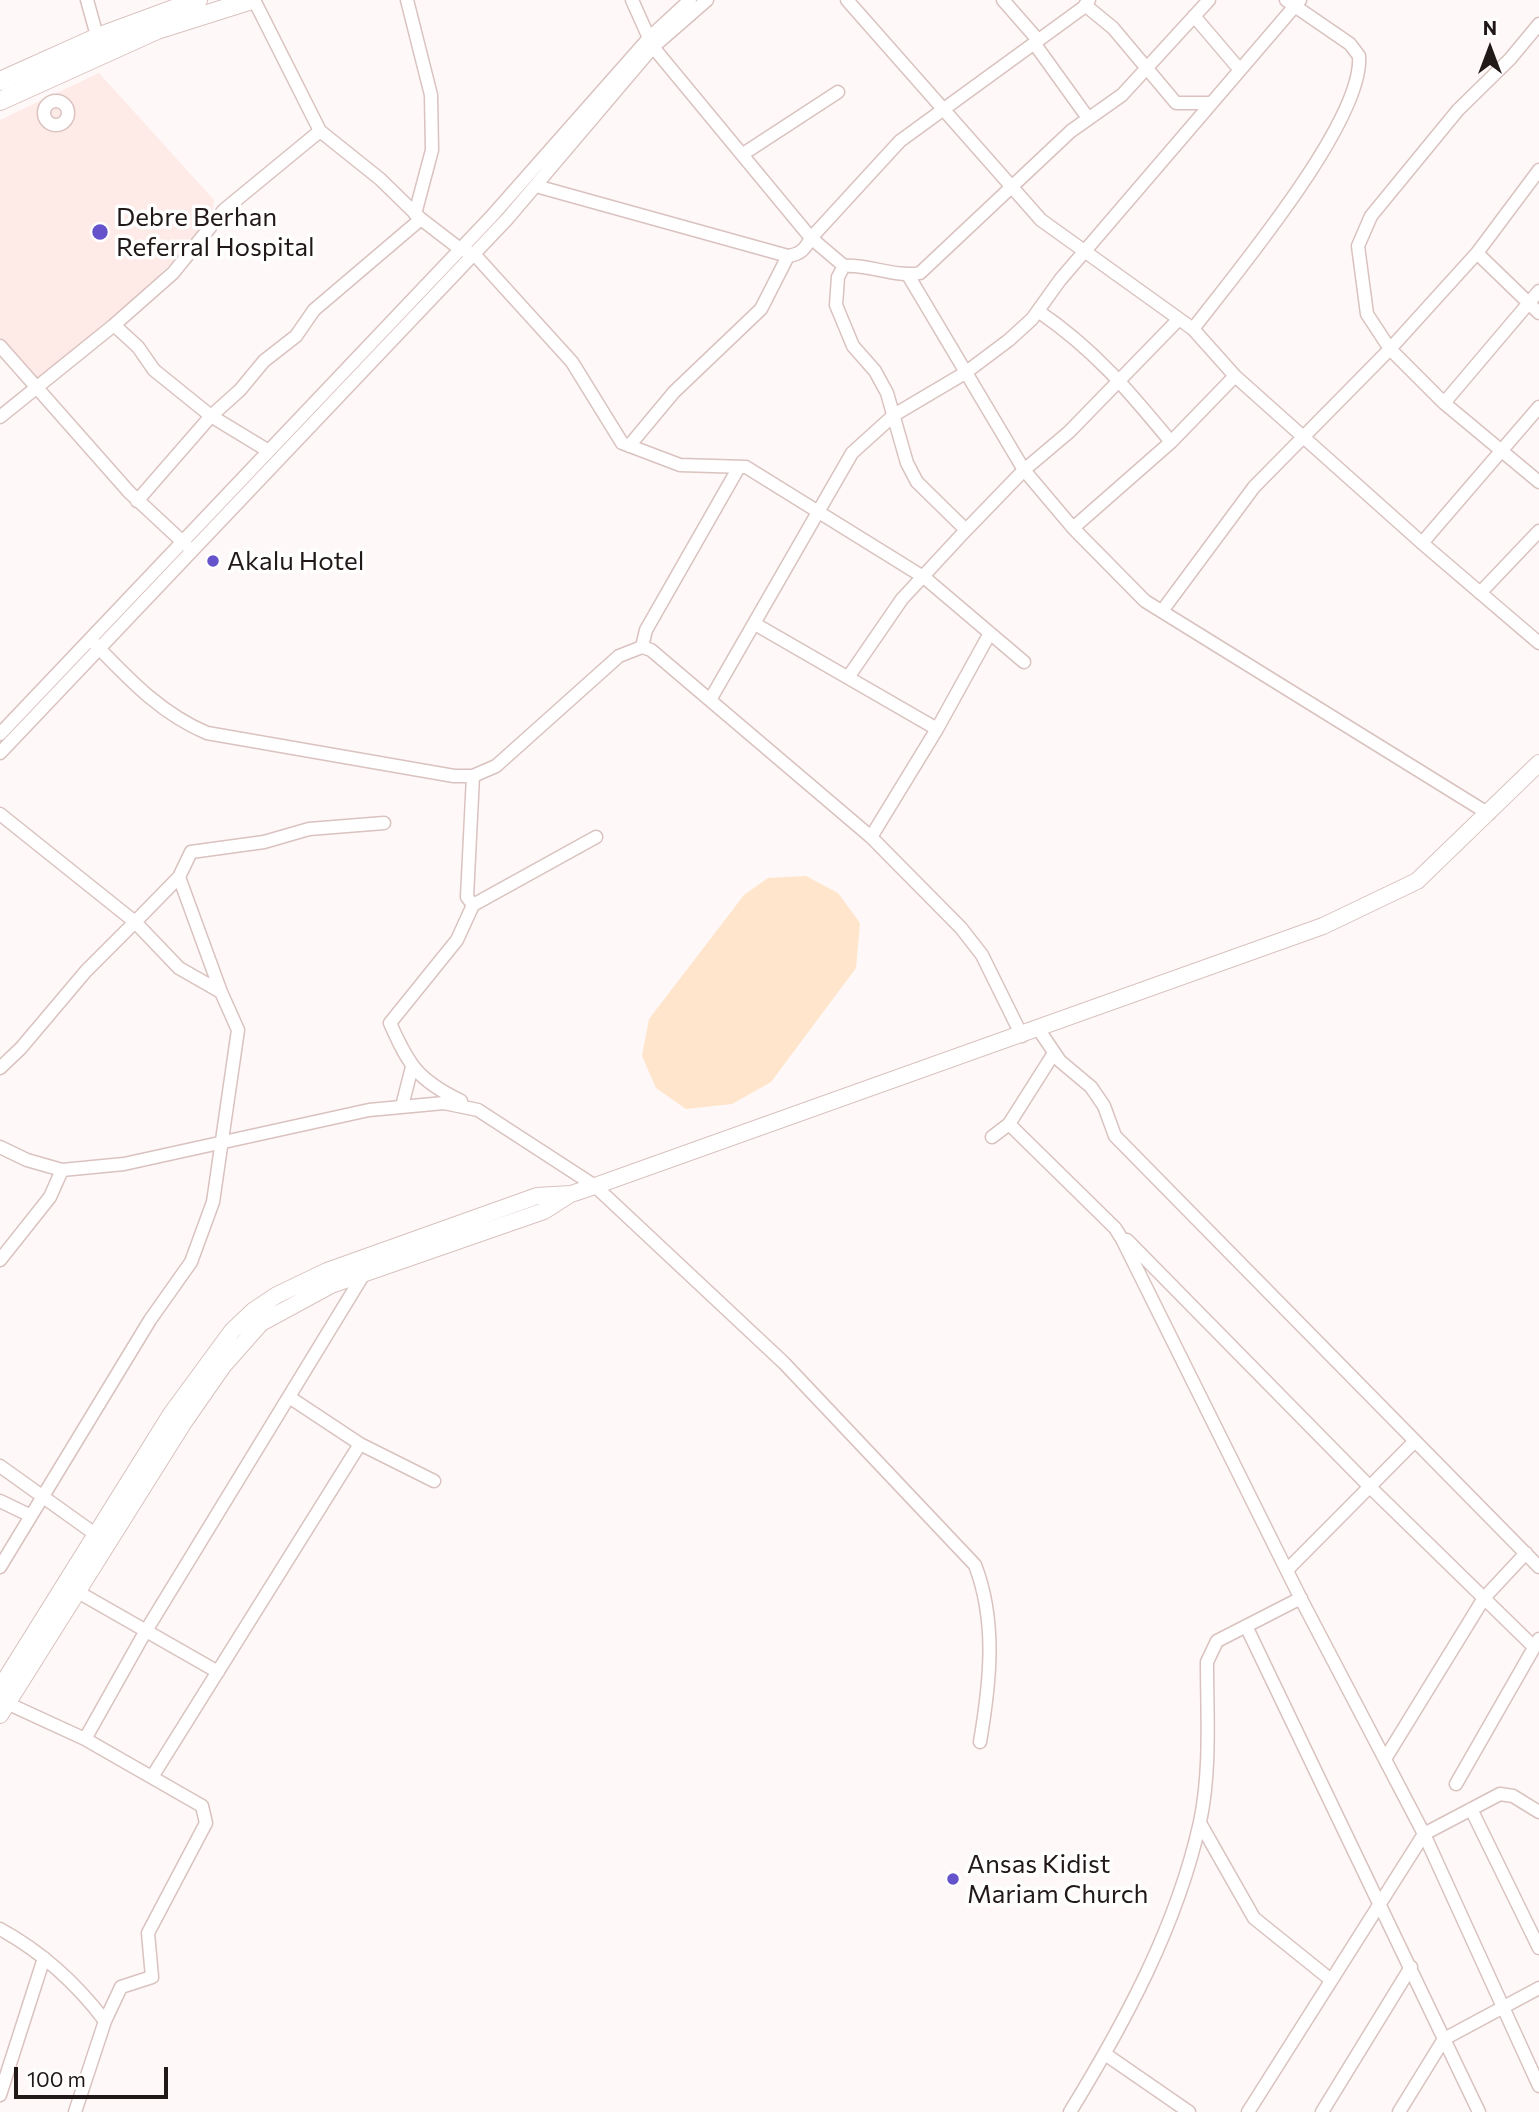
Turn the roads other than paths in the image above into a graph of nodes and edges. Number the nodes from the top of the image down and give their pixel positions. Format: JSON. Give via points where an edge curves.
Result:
{"nodes":[{"id":1,"x":88,"y":0,"type":"edge"},
{"id":2,"x":198,"y":0,"type":"edge"},
{"id":3,"x":253,"y":0,"type":"edge"},
{"id":4,"x":407,"y":0,"type":"edge"},
{"id":5,"x":632,"y":0,"type":"edge"},
{"id":6,"x":690,"y":0,"type":"edge"},
{"id":7,"x":707,"y":0,"type":"edge"},
{"id":8,"x":847,"y":0,"type":"edge"},
{"id":9,"x":1003,"y":0,"type":"edge"},
{"id":10,"x":1209,"y":0,"type":"edge"},
{"id":11,"x":1294,"y":2,"type":"edge"},
{"id":12,"x":1087,"y":3,"type":"edge"},
{"id":13,"x":216,"y":5,"type":"edge"},
{"id":14,"x":1194,"y":16,"type":"junction"},
{"id":15,"x":1539,"y":24,"type":"edge"},
{"id":16,"x":1036,"y":42,"type":"junction"},
{"id":17,"x":651,"y":43,"type":"junction"},
{"id":18,"x":100,"y":45,"type":"junction"},
{"id":19,"x":1148,"y":66,"type":"junction"},
{"id":20,"x":1240,"y":70,"type":"junction"},
{"id":21,"x":0,"y":81,"type":"edge"},
{"id":22,"x":37,"y":83,"type":"junction"},
{"id":23,"x":838,"y":92,"type":"dead end"},
{"id":24,"x":0,"y":101,"type":"edge"},
{"id":25,"x":51,"y":102,"type":"dead end"},
{"id":26,"x":1212,"y":103,"type":"junction"},
{"id":27,"x":945,"y":107,"type":"junction"},
{"id":28,"x":1088,"y":118,"type":"junction"},
{"id":29,"x":320,"y":131,"type":"junction"},
{"id":30,"x":743,"y":153,"type":"junction"},
{"id":31,"x":1539,"y":170,"type":"edge"},
{"id":32,"x":536,"y":186,"type":"junction"},
{"id":33,"x":1011,"y":186,"type":"junction"},
{"id":34,"x":418,"y":216,"type":"junction"},
{"id":35,"x":811,"y":238,"type":"junction"},
{"id":36,"x":460,"y":249,"type":"junction"},
{"id":37,"x":1085,"y":250,"type":"junction"},
{"id":38,"x":1477,"y":253,"type":"junction"},
{"id":39,"x":474,"y":254,"type":"junction"},
{"id":40,"x":788,"y":256,"type":"junction"},
{"id":41,"x":844,"y":266,"type":"junction"},
{"id":42,"x":908,"y":275,"type":"junction"},
{"id":43,"x":1539,"y":291,"type":"edge"},
{"id":44,"x":1528,"y":303,"type":"junction"},
{"id":45,"x":1038,"y":311,"type":"junction"},
{"id":46,"x":1539,"y":313,"type":"edge"},
{"id":47,"x":1179,"y":318,"type":"junction"},
{"id":48,"x":114,"y":325,"type":"junction"},
{"id":49,"x":1193,"y":329,"type":"junction"},
{"id":50,"x":0,"y":346,"type":"edge"},
{"id":51,"x":1390,"y":349,"type":"junction"},
{"id":52,"x":965,"y":373,"type":"junction"},
{"id":53,"x":1235,"y":376,"type":"junction"},
{"id":54,"x":1119,"y":380,"type":"junction"},
{"id":55,"x":35,"y":389,"type":"junction"},
{"id":56,"x":1444,"y":403,"type":"junction"},
{"id":57,"x":1539,"y":407,"type":"edge"},
{"id":58,"x":894,"y":415,"type":"junction"},
{"id":59,"x":211,"y":416,"type":"junction"},
{"id":60,"x":0,"y":417,"type":"edge"},
{"id":61,"x":1305,"y":436,"type":"junction"},
{"id":62,"x":1171,"y":442,"type":"junction"},
{"id":63,"x":629,"y":446,"type":"junction"},
{"id":64,"x":267,"y":450,"type":"junction"},
{"id":65,"x":1502,"y":452,"type":"junction"},
{"id":66,"x":739,"y":467,"type":"junction"},
{"id":67,"x":1024,"y":470,"type":"junction"},
{"id":68,"x":1539,"y":482,"type":"edge"},
{"id":69,"x":138,"y":501,"type":"junction"},
{"id":70,"x":818,"y":512,"type":"junction"},
{"id":71,"x":1073,"y":528,"type":"junction"},
{"id":72,"x":966,"y":530,"type":"junction"},
{"id":73,"x":1539,"y":531,"type":"edge"},
{"id":74,"x":1422,"y":544,"type":"junction"},
{"id":75,"x":188,"y":546,"type":"junction"},
{"id":76,"x":925,"y":578,"type":"junction"},
{"id":77,"x":1480,"y":593,"type":"junction"},
{"id":78,"x":1162,"y":611,"type":"junction"},
{"id":79,"x":755,"y":624,"type":"junction"},
{"id":80,"x":990,"y":633,"type":"junction"},
{"id":81,"x":1539,"y":643,"type":"edge"},
{"id":82,"x":94,"y":644,"type":"junction"},
{"id":83,"x":642,"y":647,"type":"junction"},
{"id":84,"x":1024,"y":662,"type":"dead end"},
{"id":85,"x":849,"y":676,"type":"junction"},
{"id":86,"x":710,"y":700,"type":"junction"},
{"id":87,"x":937,"y":729,"type":"junction"},
{"id":88,"x":0,"y":734,"type":"edge"},
{"id":89,"x":0,"y":753,"type":"edge"},
{"id":90,"x":1539,"y":763,"type":"edge"},
{"id":91,"x":473,"y":776,"type":"junction"},
{"id":92,"x":0,"y":814,"type":"edge"},
{"id":93,"x":1489,"y":814,"type":"junction"},
{"id":94,"x":384,"y":823,"type":"dead end"},
{"id":95,"x":596,"y":837,"type":"dead end"},
{"id":96,"x":871,"y":837,"type":"junction"},
{"id":97,"x":179,"y":877,"type":"junction"},
{"id":98,"x":473,"y":905,"type":"junction"},
{"id":99,"x":135,"y":922,"type":"junction"},
{"id":100,"x":221,"y":992,"type":"junction"},
{"id":101,"x":1039,"y":1030,"type":"junction"},
{"id":102,"x":1022,"y":1036,"type":"junction"},
{"id":103,"x":1054,"y":1053,"type":"junction"},
{"id":104,"x":412,"y":1067,"type":"junction"},
{"id":105,"x":0,"y":1068,"type":"edge"},
{"id":106,"x":402,"y":1106,"type":"junction"},
{"id":107,"x":478,"y":1110,"type":"junction"},
{"id":108,"x":1009,"y":1124,"type":"junction"},
{"id":109,"x":992,"y":1138,"type":"dead end"},
{"id":110,"x":222,"y":1142,"type":"junction"},
{"id":111,"x":0,"y":1147,"type":"edge"},
{"id":112,"x":62,"y":1170,"type":"junction"},
{"id":113,"x":595,"y":1186,"type":"junction"},
{"id":114,"x":1115,"y":1228,"type":"junction"},
{"id":115,"x":0,"y":1260,"type":"edge"},
{"id":116,"x":363,"y":1266,"type":"junction"},
{"id":117,"x":289,"y":1397,"type":"junction"},
{"id":118,"x":1415,"y":1441,"type":"junction"},
{"id":119,"x":360,"y":1444,"type":"junction"},
{"id":120,"x":0,"y":1466,"type":"edge"},
{"id":121,"x":434,"y":1481,"type":"dead end"},
{"id":122,"x":1370,"y":1487,"type":"junction"},
{"id":123,"x":42,"y":1499,"type":"junction"},
{"id":124,"x":0,"y":1501,"type":"edge"},
{"id":125,"x":32,"y":1516,"type":"junction"},
{"id":126,"x":102,"y":1539,"type":"junction"},
{"id":127,"x":1526,"y":1553,"type":"junction"},
{"id":128,"x":0,"y":1567,"type":"edge"},
{"id":129,"x":1539,"y":1567,"type":"edge"},
{"id":130,"x":1287,"y":1570,"type":"junction"},
{"id":131,"x":71,"y":1588,"type":"junction"},
{"id":132,"x":1301,"y":1598,"type":"junction"},
{"id":133,"x":1484,"y":1598,"type":"junction"},
{"id":134,"x":1246,"y":1626,"type":"junction"},
{"id":135,"x":147,"y":1629,"type":"junction"},
{"id":136,"x":1537,"y":1643,"type":"edge"},
{"id":137,"x":218,"y":1672,"type":"junction"},
{"id":138,"x":0,"y":1688,"type":"edge"},
{"id":139,"x":2,"y":1707,"type":"edge"},
{"id":140,"x":85,"y":1739,"type":"junction"},
{"id":141,"x":980,"y":1742,"type":"dead end"},
{"id":142,"x":1385,"y":1759,"type":"junction"},
{"id":143,"x":152,"y":1777,"type":"junction"},
{"id":144,"x":1457,"y":1784,"type":"dead end"},
{"id":145,"x":1471,"y":1809,"type":"junction"},
{"id":146,"x":1539,"y":1812,"type":"edge"},
{"id":147,"x":1200,"y":1822,"type":"junction"},
{"id":148,"x":1424,"y":1834,"type":"junction"},
{"id":149,"x":1381,"y":1902,"type":"junction"},
{"id":150,"x":0,"y":1929,"type":"edge"},
{"id":151,"x":1539,"y":1948,"type":"edge"},
{"id":152,"x":44,"y":1958,"type":"junction"},
{"id":153,"x":1411,"y":1967,"type":"junction"},
{"id":154,"x":1331,"y":1980,"type":"junction"},
{"id":155,"x":1539,"y":1988,"type":"edge"},
{"id":156,"x":1502,"y":2005,"type":"junction"},
{"id":157,"x":105,"y":2021,"type":"junction"},
{"id":158,"x":1444,"y":2039,"type":"junction"},
{"id":159,"x":1105,"y":2054,"type":"junction"},
{"id":160,"x":1539,"y":2086,"type":"edge"},
{"id":161,"x":0,"y":2095,"type":"edge"},
{"id":162,"x":75,"y":2112,"type":"edge"},
{"id":163,"x":1070,"y":2112,"type":"edge"},
{"id":164,"x":1189,"y":2112,"type":"edge"},
{"id":165,"x":1248,"y":2112,"type":"edge"},
{"id":166,"x":1322,"y":2112,"type":"edge"},
{"id":167,"x":1399,"y":2112,"type":"edge"},
{"id":168,"x":1479,"y":2112,"type":"edge"}],
"edges":[{"from":1,"to":18,"type":"street"},
{"from":2,"to":18,"type":"highway"},
{"from":3,"to":13,"type":"highway"},
{"from":3,"to":29,"type":"street"},
{"from":4,"to":34,"type":"street","via":[[430,95],[432,150]]},
{"from":5,"to":17,"type":"street"},
{"from":6,"to":17,"type":"street"},
{"from":7,"to":17,"type":"street"},
{"from":8,"to":27,"type":"street"},
{"from":9,"to":16,"type":"street"},
{"from":10,"to":14,"type":"street"},
{"from":11,"to":20,"type":"street"},
{"from":11,"to":49,"type":"street","via":[[1350,44],[1359,56],[1356,83],[1314,170]]},
{"from":12,"to":16,"type":"street"},
{"from":12,"to":19,"type":"street"},
{"from":13,"to":18,"type":"highway","via":[[157,30]]},
{"from":14,"to":19,"type":"street"},
{"from":14,"to":20,"type":"street"},
{"from":15,"to":51,"type":"street","via":[[1510,60],[1458,110],[1367,226],[1358,246],[1367,314]]},
{"from":16,"to":27,"type":"street"},
{"from":16,"to":28,"type":"street"},
{"from":17,"to":30,"type":"street"},
{"from":17,"to":32,"type":"street"},
{"from":17,"to":36,"type":"street"},
{"from":18,"to":21,"type":"highway"},
{"from":18,"to":22,"type":"highway"},
{"from":19,"to":26,"type":"street","via":[[1176,103]]},
{"from":19,"to":28,"type":"street","via":[[1122,95]]},
{"from":20,"to":26,"type":"street"},
{"from":22,"to":24,"type":"highway"},
{"from":22,"to":25,"type":"street"},
{"from":23,"to":30,"type":"street"},
{"from":26,"to":37,"type":"street"},
{"from":27,"to":33,"type":"street"},
{"from":27,"to":35,"type":"street","via":[[900,141]]},
{"from":28,"to":33,"type":"street"},
{"from":29,"to":34,"type":"street"},
{"from":29,"to":48,"type":"street","via":[[224,210],[173,273]]},
{"from":30,"to":35,"type":"street"},
{"from":31,"to":38,"type":"street"},
{"from":32,"to":39,"type":"street"},
{"from":32,"to":40,"type":"street"},
{"from":33,"to":37,"type":"street","via":[[1041,220]]},
{"from":33,"to":42,"type":"street","via":[[920,273]]},
{"from":34,"to":36,"type":"street"},
{"from":34,"to":59,"type":"street","via":[[323,301],[296,336],[264,361]]},
{"from":35,"to":40,"type":"street","via":[[805,249]]},
{"from":35,"to":41,"type":"street"},
{"from":36,"to":39,"type":"street"},
{"from":36,"to":64,"type":"street"},
{"from":37,"to":45,"type":"street"},
{"from":37,"to":47,"type":"street"},
{"from":38,"to":44,"type":"street"},
{"from":38,"to":51,"type":"street"},
{"from":39,"to":63,"type":"street","via":[[572,362],[622,443]]},
{"from":39,"to":75,"type":"street"},
{"from":40,"to":63,"type":"street","via":[[761,309],[674,392]]},
{"from":41,"to":42,"type":"street"},
{"from":41,"to":58,"type":"street","via":[[838,276],[836,305],[853,346],[875,371]]},
{"from":42,"to":52,"type":"street"},
{"from":43,"to":44,"type":"street"},
{"from":44,"to":46,"type":"street"},
{"from":44,"to":56,"type":"street"},
{"from":45,"to":52,"type":"street"},
{"from":45,"to":54,"type":"street","via":[[1077,338]]},
{"from":47,"to":49,"type":"street"},
{"from":47,"to":54,"type":"street"},
{"from":48,"to":55,"type":"street"},
{"from":48,"to":59,"type":"street","via":[[154,370]]},
{"from":49,"to":53,"type":"street"},
{"from":50,"to":55,"type":"street"},
{"from":51,"to":56,"type":"street"},
{"from":51,"to":61,"type":"street"},
{"from":52,"to":58,"type":"street"},
{"from":52,"to":67,"type":"street"},
{"from":53,"to":61,"type":"street"},
{"from":53,"to":62,"type":"street"},
{"from":54,"to":62,"type":"street"},
{"from":54,"to":67,"type":"street"},
{"from":55,"to":60,"type":"street"},
{"from":55,"to":69,"type":"street"},
{"from":56,"to":65,"type":"street"},
{"from":57,"to":65,"type":"street"},
{"from":58,"to":70,"type":"street","via":[[852,453]]},
{"from":58,"to":72,"type":"street","via":[[917,482]]},
{"from":59,"to":64,"type":"street"},
{"from":59,"to":69,"type":"street"},
{"from":61,"to":74,"type":"street"},
{"from":61,"to":78,"type":"street","via":[[1254,487]]},
{"from":62,"to":71,"type":"street"},
{"from":63,"to":66,"type":"street","via":[[680,465]]},
{"from":64,"to":75,"type":"street"},
{"from":65,"to":68,"type":"street"},
{"from":65,"to":74,"type":"street"},
{"from":66,"to":70,"type":"street"},
{"from":66,"to":83,"type":"street","via":[[646,630]]},
{"from":67,"to":71,"type":"street"},
{"from":67,"to":72,"type":"street"},
{"from":69,"to":75,"type":"street"},
{"from":70,"to":76,"type":"street"},
{"from":70,"to":79,"type":"street"},
{"from":71,"to":78,"type":"street","via":[[1145,601]]},
{"from":72,"to":76,"type":"street"},
{"from":73,"to":77,"type":"street"},
{"from":74,"to":77,"type":"street"},
{"from":75,"to":82,"type":"street"},
{"from":76,"to":80,"type":"street"},
{"from":76,"to":85,"type":"street","via":[[880,627]]},
{"from":77,"to":81,"type":"street"},
{"from":78,"to":93,"type":"street"},
{"from":79,"to":85,"type":"street"},
{"from":79,"to":86,"type":"street"},
{"from":80,"to":84,"type":"street"},
{"from":80,"to":87,"type":"street"},
{"from":82,"to":88,"type":"street"},
{"from":82,"to":89,"type":"street"},
{"from":82,"to":91,"type":"street","via":[[156,704],[207,733],[433,775]]},
{"from":83,"to":86,"type":"street"},
{"from":83,"to":91,"type":"street","via":[[619,656],[496,766]]},
{"from":85,"to":87,"type":"street"},
{"from":86,"to":96,"type":"street"},
{"from":87,"to":96,"type":"street"},
{"from":90,"to":93,"type":"main road"},
{"from":91,"to":98,"type":"street","via":[[467,897]]},
{"from":92,"to":99,"type":"street"},
{"from":93,"to":101,"type":"main road","via":[[1417,881],[1392,895],[1323,926]]},
{"from":94,"to":97,"type":"street","via":[[309,829],[264,842],[191,852]]},
{"from":95,"to":98,"type":"street"},
{"from":96,"to":102,"type":"street","via":[[982,955]]},
{"from":97,"to":99,"type":"street"},
{"from":97,"to":100,"type":"street"},
{"from":98,"to":104,"type":"street","via":[[450,951],[390,1023]]},
{"from":99,"to":100,"type":"street","via":[[179,968]]},
{"from":99,"to":105,"type":"street"},
{"from":100,"to":110,"type":"street","via":[[239,1030]]},
{"from":101,"to":102,"type":"main road"},
{"from":101,"to":103,"type":"street"},
{"from":102,"to":113,"type":"main road"},
{"from":103,"to":108,"type":"street"},
{"from":103,"to":118,"type":"street","via":[[1091,1087],[1115,1136]]},
{"from":104,"to":106,"type":"street"},
{"from":104,"to":107,"type":"street","via":[[442,1092]]},
{"from":106,"to":107,"type":"street","via":[[444,1103]]},
{"from":106,"to":110,"type":"street"},
{"from":107,"to":113,"type":"street"},
{"from":108,"to":109,"type":"street"},
{"from":108,"to":114,"type":"street"},
{"from":110,"to":112,"type":"street","via":[[124,1164]]},
{"from":110,"to":123,"type":"street","via":[[213,1202],[191,1262],[150,1320]]},
{"from":111,"to":112,"type":"street"},
{"from":112,"to":115,"type":"street","via":[[50,1197]]},
{"from":113,"to":116,"type":"main road","via":[[544,1211]]},
{"from":113,"to":141,"type":"street","via":[[784,1363],[975,1566],[986,1594],[990,1628]]},
{"from":114,"to":122,"type":"street"},
{"from":114,"to":130,"type":"street"},
{"from":116,"to":117,"type":"street"},
{"from":116,"to":126,"type":"main road","via":[[282,1309],[243,1341]]},
{"from":117,"to":119,"type":"street"},
{"from":117,"to":135,"type":"street"},
{"from":118,"to":122,"type":"street"},
{"from":118,"to":127,"type":"street"},
{"from":119,"to":121,"type":"street"},
{"from":119,"to":137,"type":"street"},
{"from":120,"to":123,"type":"street"},
{"from":122,"to":130,"type":"street"},
{"from":122,"to":133,"type":"street"},
{"from":123,"to":125,"type":"street"},
{"from":123,"to":126,"type":"street"},
{"from":124,"to":125,"type":"street"},
{"from":125,"to":128,"type":"street"},
{"from":126,"to":131,"type":"main road"},
{"from":127,"to":129,"type":"street"},
{"from":127,"to":133,"type":"street"},
{"from":130,"to":132,"type":"street"},
{"from":131,"to":135,"type":"street"},
{"from":131,"to":138,"type":"main road"},
{"from":131,"to":139,"type":"main road"},
{"from":132,"to":134,"type":"street"},
{"from":132,"to":142,"type":"street"},
{"from":133,"to":136,"type":"street"},
{"from":133,"to":142,"type":"street"},
{"from":134,"to":147,"type":"street","via":[[1217,1641],[1207,1662],[1206,1782]]},
{"from":134,"to":149,"type":"street"},
{"from":135,"to":137,"type":"street"},
{"from":135,"to":140,"type":"street"},
{"from":136,"to":144,"type":"street"},
{"from":137,"to":143,"type":"street"},
{"from":139,"to":140,"type":"street"},
{"from":140,"to":143,"type":"street"},
{"from":142,"to":148,"type":"street"},
{"from":143,"to":157,"type":"street","via":[[202,1806],[206,1823],[148,1933],[152,1977],[121,1987]]},
{"from":145,"to":146,"type":"street","via":[[1500,1794],[1513,1796]]},
{"from":145,"to":148,"type":"street"},
{"from":145,"to":151,"type":"street"},
{"from":147,"to":154,"type":"street","via":[[1254,1918]]},
{"from":147,"to":159,"type":"street","via":[[1169,1921]]},
{"from":148,"to":149,"type":"street"},
{"from":148,"to":156,"type":"street"},
{"from":149,"to":153,"type":"street"},
{"from":149,"to":154,"type":"street"},
{"from":150,"to":152,"type":"street"},
{"from":152,"to":157,"type":"street","via":[[79,1987]]},
{"from":152,"to":161,"type":"street"},
{"from":153,"to":158,"type":"street"},
{"from":153,"to":166,"type":"street"},
{"from":154,"to":165,"type":"street"},
{"from":155,"to":156,"type":"street"},
{"from":156,"to":158,"type":"street"},
{"from":156,"to":160,"type":"street"},
{"from":157,"to":162,"type":"street"},
{"from":158,"to":167,"type":"street"},
{"from":158,"to":168,"type":"street"},
{"from":159,"to":163,"type":"street"},
{"from":159,"to":164,"type":"street"}]}
